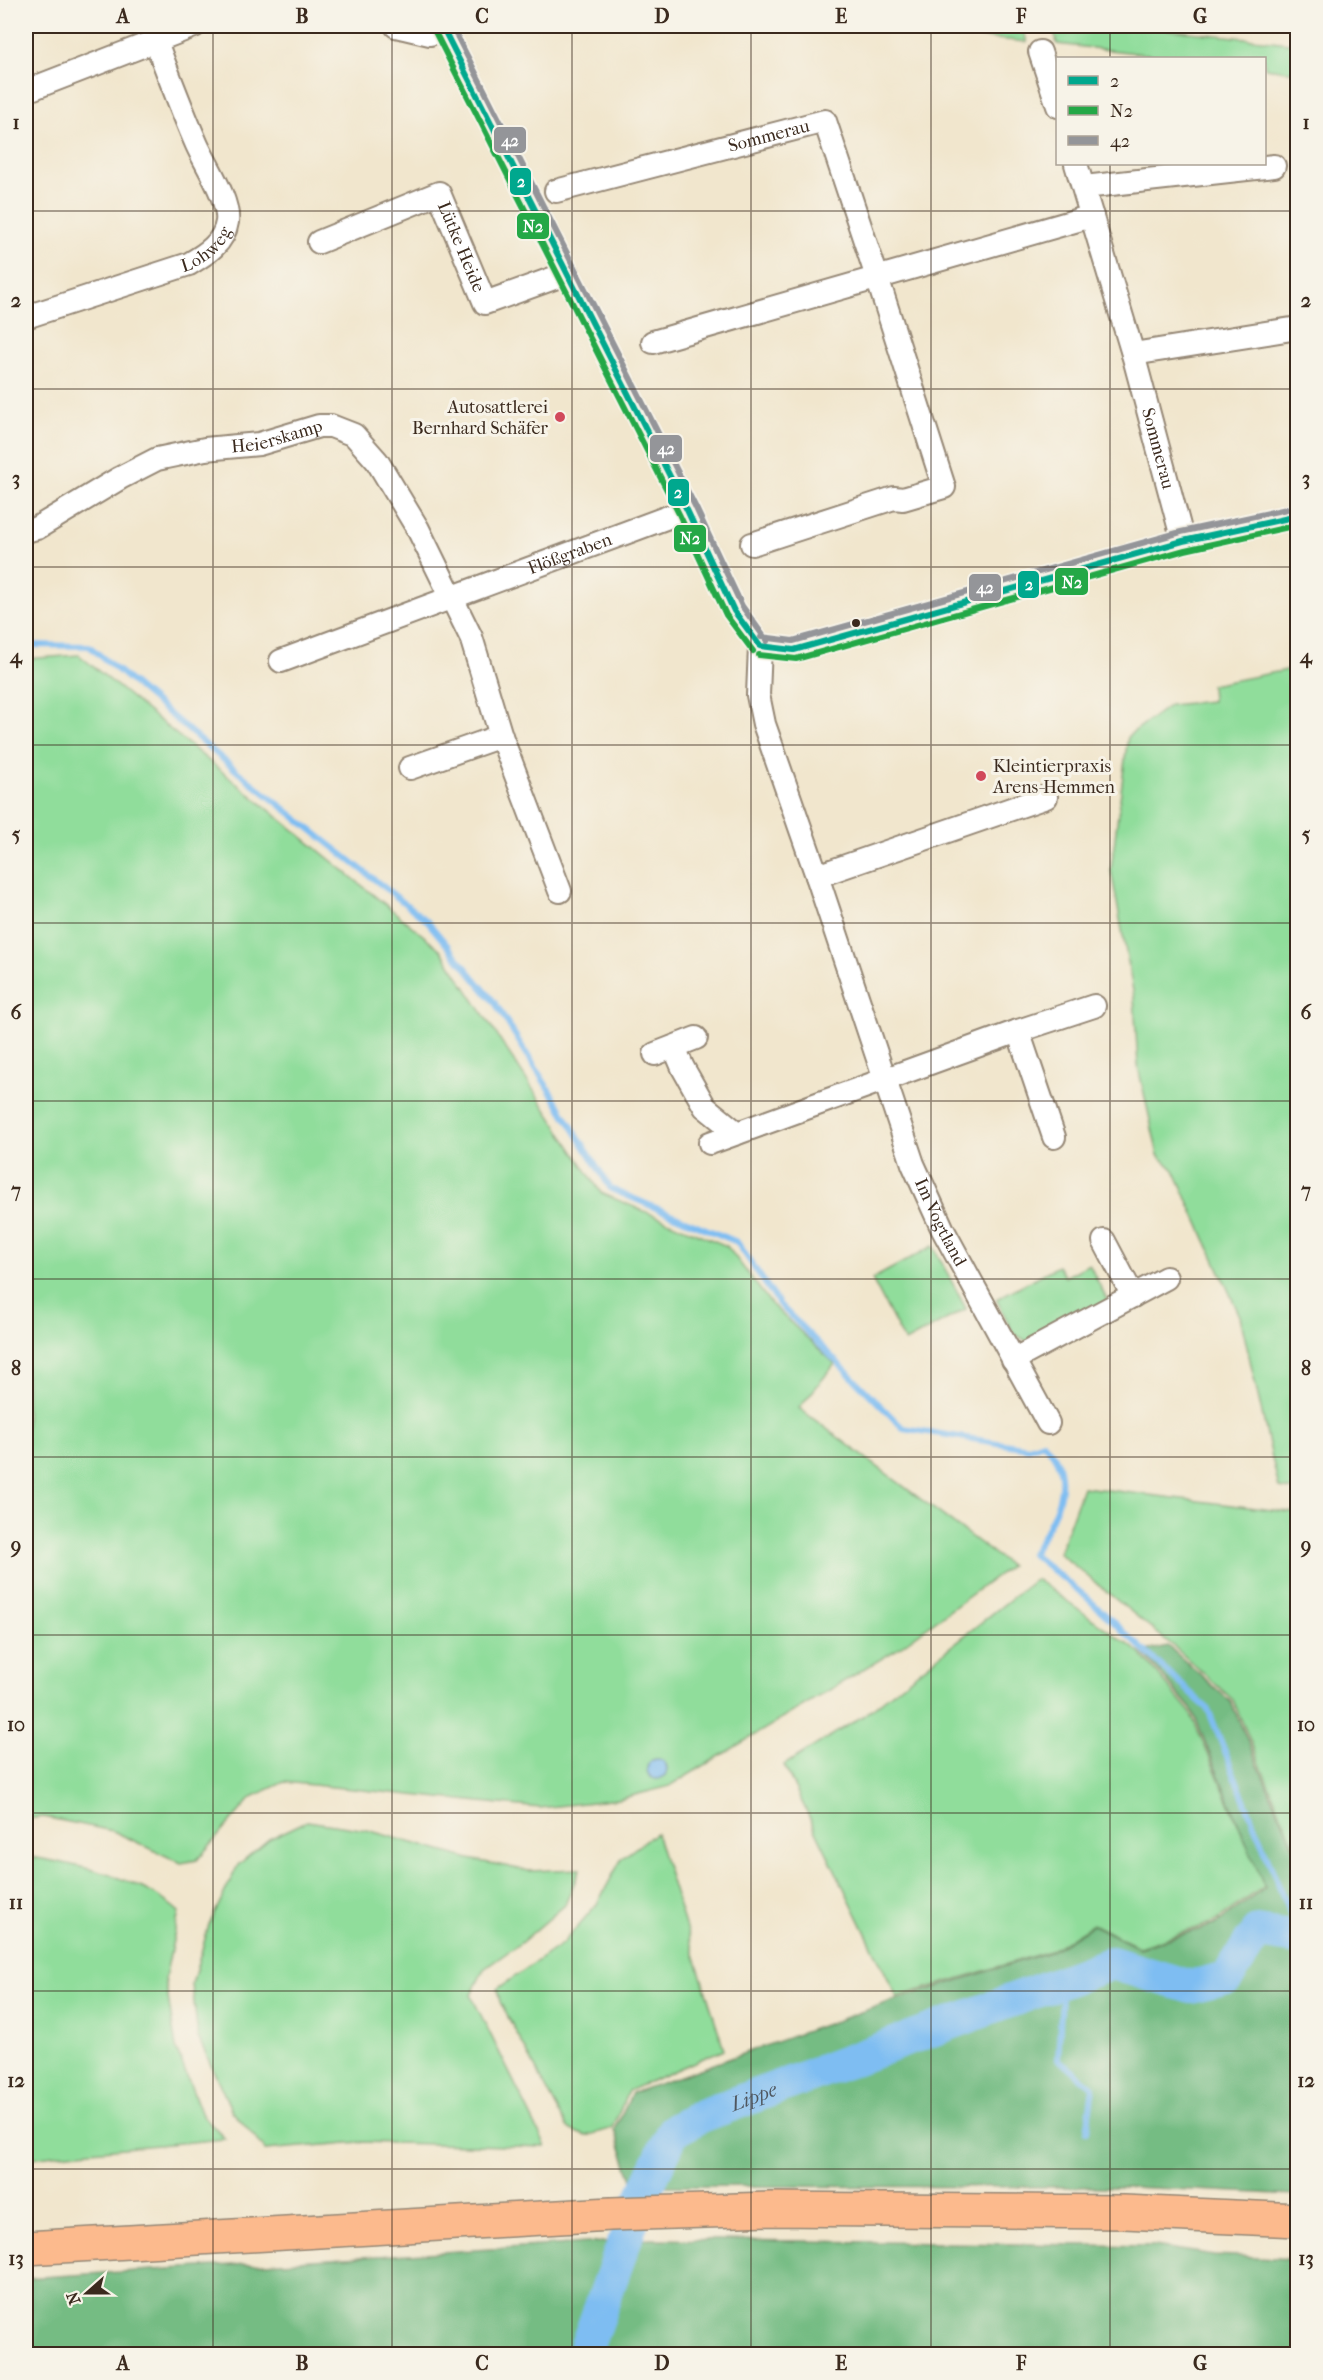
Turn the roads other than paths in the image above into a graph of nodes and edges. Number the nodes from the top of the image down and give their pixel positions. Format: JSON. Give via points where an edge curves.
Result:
{"nodes":[{"id":1,"x":194,"y":26,"type":"edge"},
{"id":2,"x":396,"y":26,"type":"edge"},
{"id":3,"x":443,"y":28,"type":"edge"},
{"id":4,"x":156,"y":42,"type":"junction"},
{"id":5,"x":1040,"y":52,"type":"dead end"},
{"id":6,"x":26,"y":91,"type":"edge"},
{"id":7,"x":1056,"y":100,"type":"edge"},
{"id":8,"x":1076,"y":165,"type":"edge"},
{"id":9,"x":1274,"y":166,"type":"dead end"},
{"id":10,"x":1084,"y":187,"type":"junction"},
{"id":11,"x":556,"y":191,"type":"dead end"},
{"id":12,"x":1092,"y":216,"type":"junction"},
{"id":13,"x":319,"y":242,"type":"dead end"},
{"id":14,"x":568,"y":273,"type":"junction"},
{"id":15,"x":877,"y":277,"type":"junction"},
{"id":16,"x":26,"y":317,"type":"edge"},
{"id":17,"x":1298,"y":328,"type":"edge"},
{"id":18,"x":653,"y":342,"type":"dead end"},
{"id":19,"x":1133,"y":354,"type":"junction"},
{"id":20,"x":687,"y":510,"type":"junction"},
{"id":21,"x":1298,"y":516,"type":"edge"},
{"id":22,"x":26,"y":531,"type":"edge"},
{"id":23,"x":1182,"y":541,"type":"junction"},
{"id":24,"x":752,"y":544,"type":"dead end"},
{"id":25,"x":452,"y":597,"type":"junction"},
{"id":26,"x":760,"y":646,"type":"junction"},
{"id":27,"x":282,"y":661,"type":"dead end"},
{"id":28,"x":501,"y":736,"type":"junction"},
{"id":29,"x":410,"y":768,"type":"dead end"},
{"id":30,"x":1046,"y":797,"type":"dead end"},
{"id":31,"x":817,"y":876,"type":"junction"},
{"id":32,"x":560,"y":891,"type":"dead end"},
{"id":33,"x":1094,"y":1006,"type":"dead end"},
{"id":34,"x":1018,"y":1031,"type":"junction"},
{"id":35,"x":696,"y":1038,"type":"dead end"},
{"id":36,"x":885,"y":1078,"type":"junction"},
{"id":37,"x":737,"y":1133,"type":"junction"},
{"id":38,"x":1054,"y":1137,"type":"dead end"},
{"id":39,"x":710,"y":1143,"type":"dead end"},
{"id":40,"x":1104,"y":1241,"type":"dead end"},
{"id":41,"x":1166,"y":1278,"type":"dead end"},
{"id":42,"x":1133,"y":1296,"type":"junction"},
{"id":43,"x":1012,"y":1359,"type":"junction"},
{"id":44,"x":1048,"y":1423,"type":"dead end"},
{"id":45,"x":1298,"y":2220,"type":"edge"},
{"id":46,"x":26,"y":2248,"type":"edge"}],
"edges":[{"from":1,"to":4,"type":"street"},
{"from":2,"to":3,"type":"street","via":[[430,34]]},
{"from":3,"to":14,"type":"street"},
{"from":4,"to":6,"type":"street"},
{"from":4,"to":16,"type":"street","name":"Lohweg","via":[[196,144],[227,208],[221,238],[208,254],[189,264]]},
{"from":5,"to":7,"type":"street"},
{"from":8,"to":10,"type":"street","name":"Sommerau"},
{"from":9,"to":10,"type":"street"},
{"from":10,"to":12,"type":"street","name":"Sommerau"},
{"from":11,"to":15,"type":"street","name":"Sommerau","via":[[825,121]]},
{"from":12,"to":15,"type":"street"},
{"from":12,"to":19,"type":"street","name":"Sommerau"},
{"from":13,"to":14,"type":"street","name":"Lütke Heide","via":[[439,193],[484,303]]},
{"from":14,"to":20,"type":"street"},
{"from":15,"to":18,"type":"street"},
{"from":15,"to":24,"type":"street","name":"Sommerau","via":[[944,487],[894,498]]},
{"from":17,"to":19,"type":"street"},
{"from":19,"to":23,"type":"street","name":"Sommerau"},
{"from":20,"to":25,"type":"street","name":"Flößgraben"},
{"from":20,"to":26,"type":"street","via":[[734,611]]},
{"from":21,"to":23,"type":"street"},
{"from":22,"to":25,"type":"street","name":"Heierskamp","via":[[157,459],[205,448],[259,444],[331,426],[354,435],[377,461],[418,529]]},
{"from":23,"to":26,"type":"street","via":[[794,650]]},
{"from":25,"to":27,"type":"street","name":"Flößgraben"},
{"from":25,"to":28,"type":"street","via":[[471,637]]},
{"from":26,"to":31,"type":"street","name":"Im Vogtland","via":[[758,695],[764,723]]},
{"from":28,"to":29,"type":"street"},
{"from":28,"to":32,"type":"street"},
{"from":30,"to":31,"type":"street"},
{"from":31,"to":36,"type":"street","name":"Im Vogtland"},
{"from":33,"to":34,"type":"street"},
{"from":34,"to":36,"type":"street"},
{"from":34,"to":38,"type":"street"},
{"from":35,"to":37,"type":"street","via":[[665,1050],[683,1068],[705,1107]]},
{"from":36,"to":37,"type":"street"},
{"from":36,"to":43,"type":"street","name":"Im Vogtland","via":[[913,1164],[943,1230]]},
{"from":37,"to":39,"type":"street"},
{"from":40,"to":42,"type":"street"},
{"from":41,"to":42,"type":"street"},
{"from":42,"to":43,"type":"street"},
{"from":43,"to":44,"type":"street","name":"Im Vogtland"},
{"from":45,"to":46,"type":"highway","via":[[1124,2212],[676,2211]]}]}
